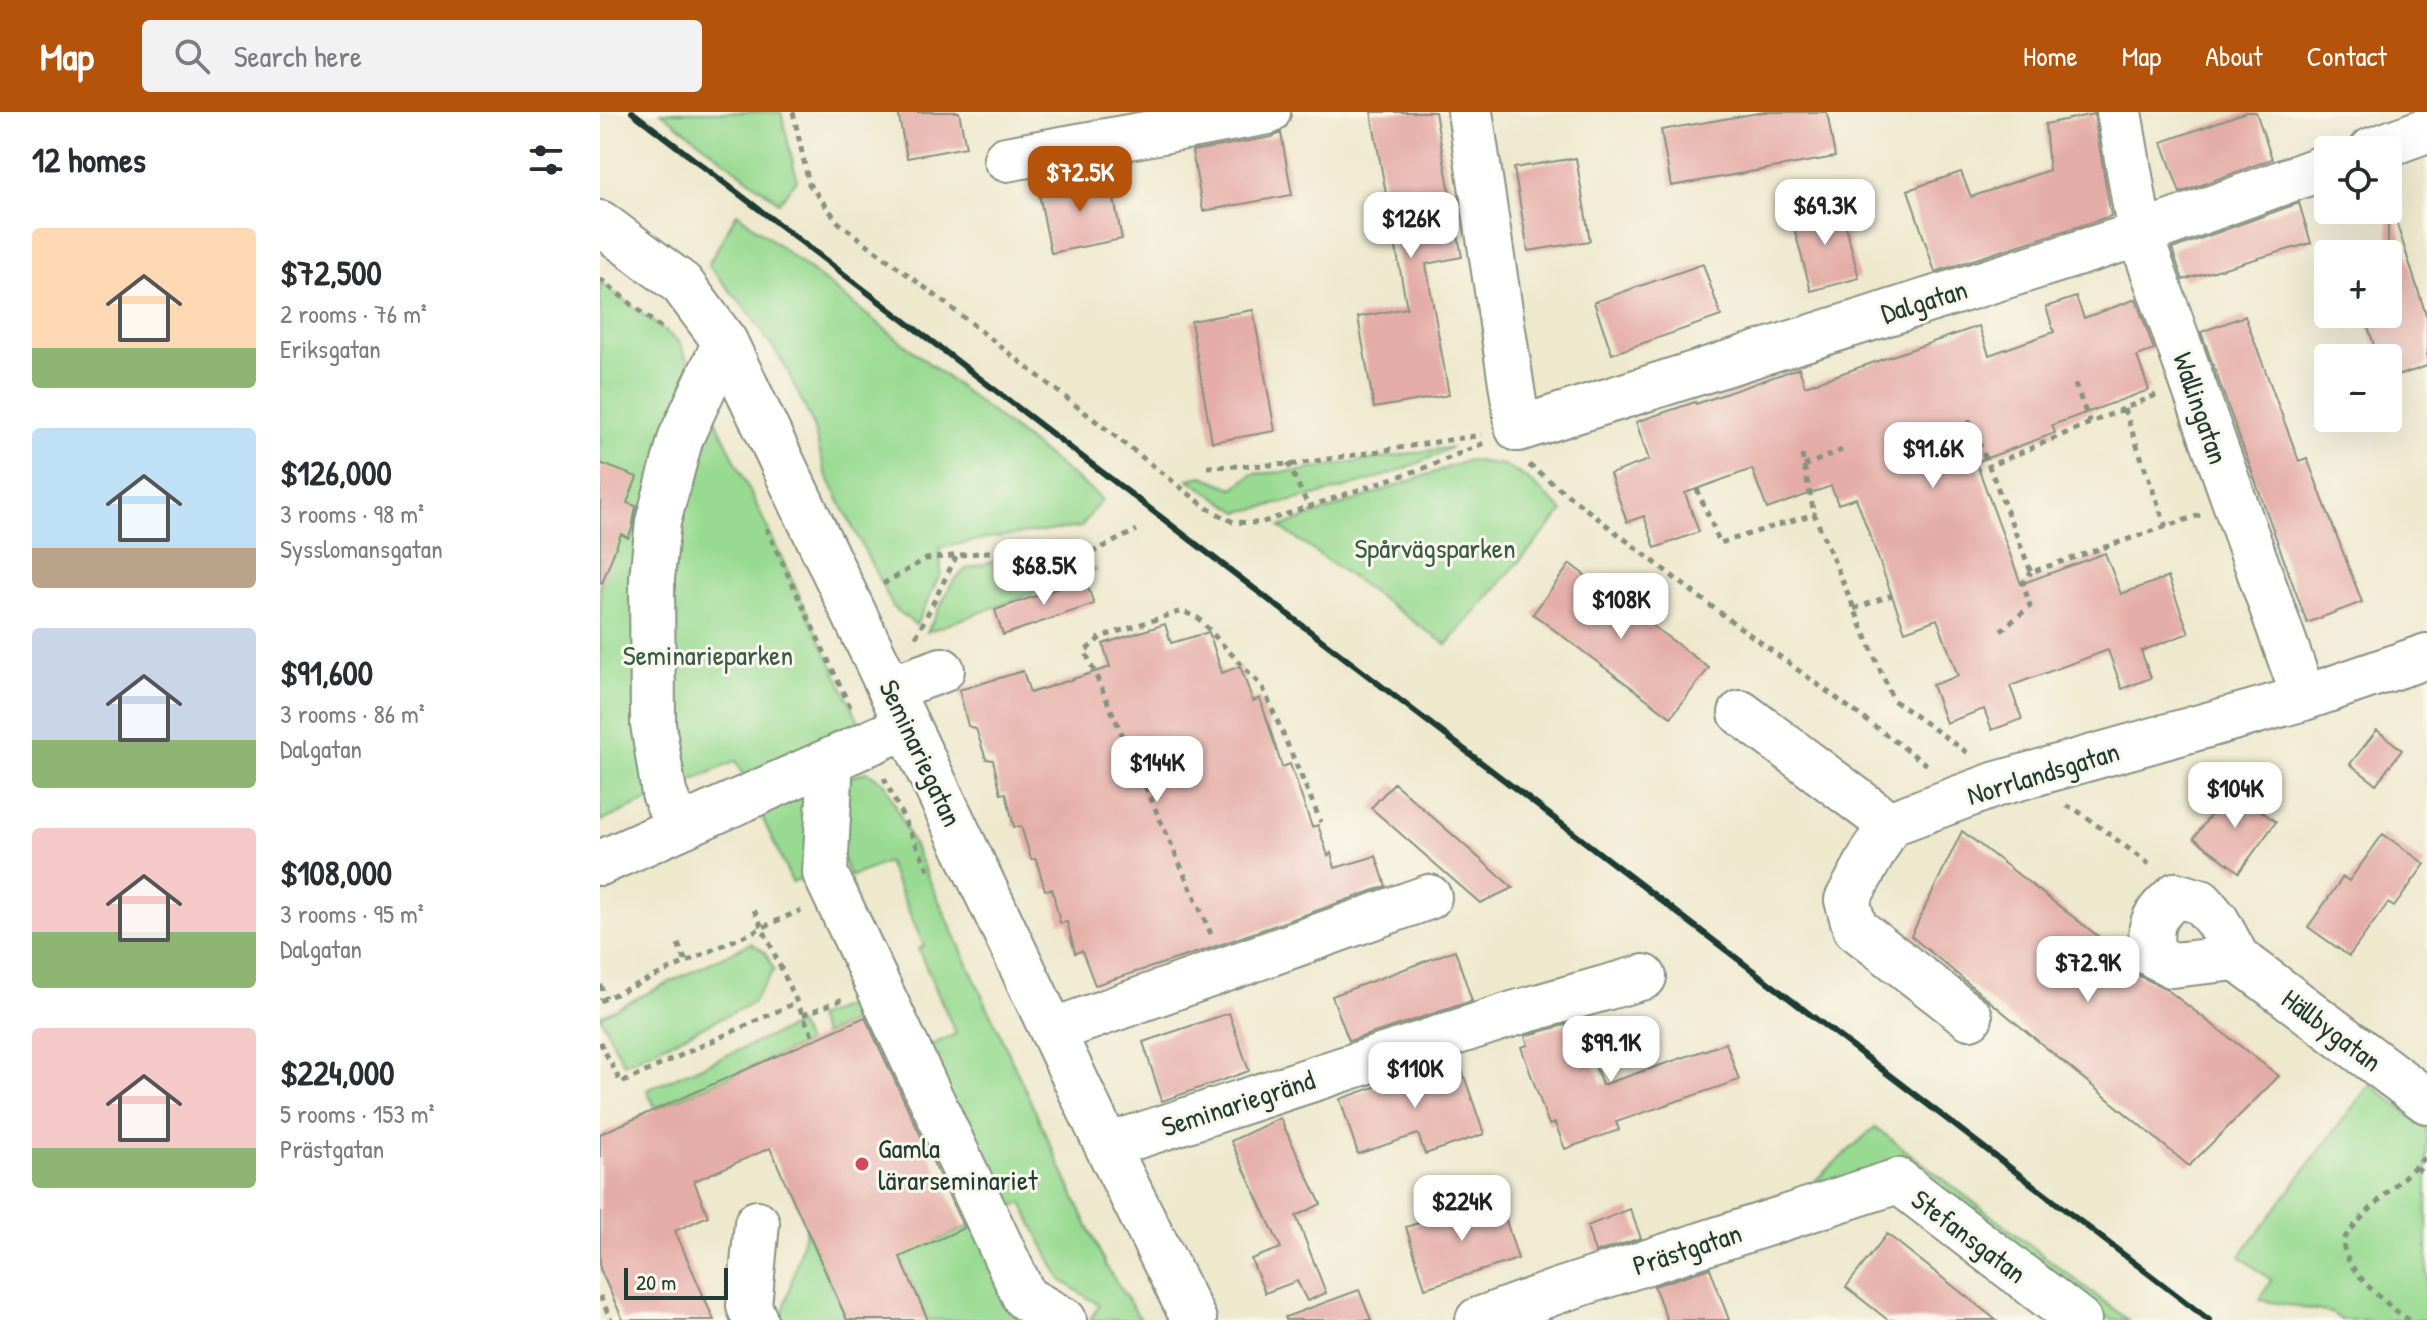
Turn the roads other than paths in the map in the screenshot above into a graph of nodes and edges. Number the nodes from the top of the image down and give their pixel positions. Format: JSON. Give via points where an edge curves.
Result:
{"nodes":[{"id":1,"x":1268,"y":112,"type":"edge"},
{"id":2,"x":1470,"y":112,"type":"edge"},
{"id":3,"x":2119,"y":112,"type":"edge"},
{"id":4,"x":2427,"y":130,"type":"edge"},
{"id":5,"x":2402,"y":139,"type":"edge"},
{"id":6,"x":1006,"y":159,"type":"dead end"},
{"id":7,"x":2314,"y":171,"type":"edge"},
{"id":8,"x":600,"y":223,"type":"edge"},
{"id":9,"x":2140,"y":234,"type":"junction"},
{"id":10,"x":725,"y":342,"type":"junction"},
{"id":11,"x":2427,"y":656,"type":"edge"},
{"id":12,"x":942,"y":670,"type":"dead end"},
{"id":13,"x":2304,"y":698,"type":"junction"},
{"id":14,"x":899,"y":707,"type":"junction"},
{"id":15,"x":1741,"y":713,"type":"dead end"},
{"id":16,"x":849,"y":752,"type":"junction"},
{"id":17,"x":1889,"y":824,"type":"junction"},
{"id":18,"x":678,"y":828,"type":"junction"},
{"id":19,"x":600,"y":863,"type":"edge"},
{"id":20,"x":1429,"y":897,"type":"dead end"},
{"id":21,"x":2237,"y":958,"type":"junction"},
{"id":22,"x":1644,"y":977,"type":"dead end"},
{"id":23,"x":1970,"y":1017,"type":"dead end"},
{"id":24,"x":1052,"y":1031,"type":"junction"},
{"id":25,"x":2427,"y":1101,"type":"edge"},
{"id":26,"x":1107,"y":1146,"type":"junction"},
{"id":27,"x":1898,"y":1181,"type":"joint"},
{"id":28,"x":757,"y":1223,"type":"dead end"},
{"id":29,"x":1565,"y":1305,"type":"edge"},
{"id":30,"x":755,"y":1320,"type":"edge"},
{"id":31,"x":1064,"y":1320,"type":"edge"},
{"id":32,"x":1194,"y":1320,"type":"edge"},
{"id":33,"x":1478,"y":1320,"type":"edge"},
{"id":34,"x":2079,"y":1320,"type":"edge"}],
"edges":[{"from":1,"to":6,"type":"street"},
{"from":2,"to":9,"type":"street","name":"Dalgatan","via":[[1518,429]]},
{"from":3,"to":9,"type":"street","name":"Wallingatan"},
{"from":4,"to":5,"type":"street"},
{"from":7,"to":9,"type":"street","name":"Dalgatan"},
{"from":8,"to":10,"type":"street","name":"Seminariegatan","via":[[682,284]]},
{"from":9,"to":13,"type":"street","name":"Wallingatan"},
{"from":10,"to":14,"type":"street","name":"Seminariegatan"},
{"from":10,"to":18,"type":"street","via":[[681,437],[658,522],[652,578],[653,724],[664,793]]},
{"from":11,"to":13,"type":"street","name":"Norrlandsgatan"},
{"from":12,"to":14,"type":"street"},
{"from":13,"to":17,"type":"street","name":"Norrlandsgatan","via":[[2008,781]]},
{"from":14,"to":16,"type":"street"},
{"from":14,"to":24,"type":"street","name":"Seminariegatan"},
{"from":15,"to":17,"type":"street"},
{"from":16,"to":18,"type":"street"},
{"from":16,"to":31,"type":"street","via":[[825,873],[1025,1298]]},
{"from":17,"to":23,"type":"street","via":[[1847,900],[1855,928]]},
{"from":18,"to":19,"type":"street"},
{"from":20,"to":24,"type":"street"},
{"from":21,"to":21,"type":"street","name":"Hällbygatan","via":[[2201,902],[2176,895],[2157,913],[2149,933],[2153,955],[2172,965]]},
{"from":21,"to":25,"type":"street","name":"Hällbygatan"},
{"from":22,"to":26,"type":"street","name":"Seminariegränd","via":[[1516,1013]]},
{"from":24,"to":26,"type":"street","name":"Seminariegatan"},
{"from":26,"to":32,"type":"street","name":"Seminariegatan"},
{"from":27,"to":29,"type":"street","name":"Prästgatan"},
{"from":27,"to":34,"type":"street","name":"Stefansgatan"},
{"from":28,"to":30,"type":"street","via":[[749,1306]]},
{"from":29,"to":33,"type":"street","name":"Prästgatan"}]}
